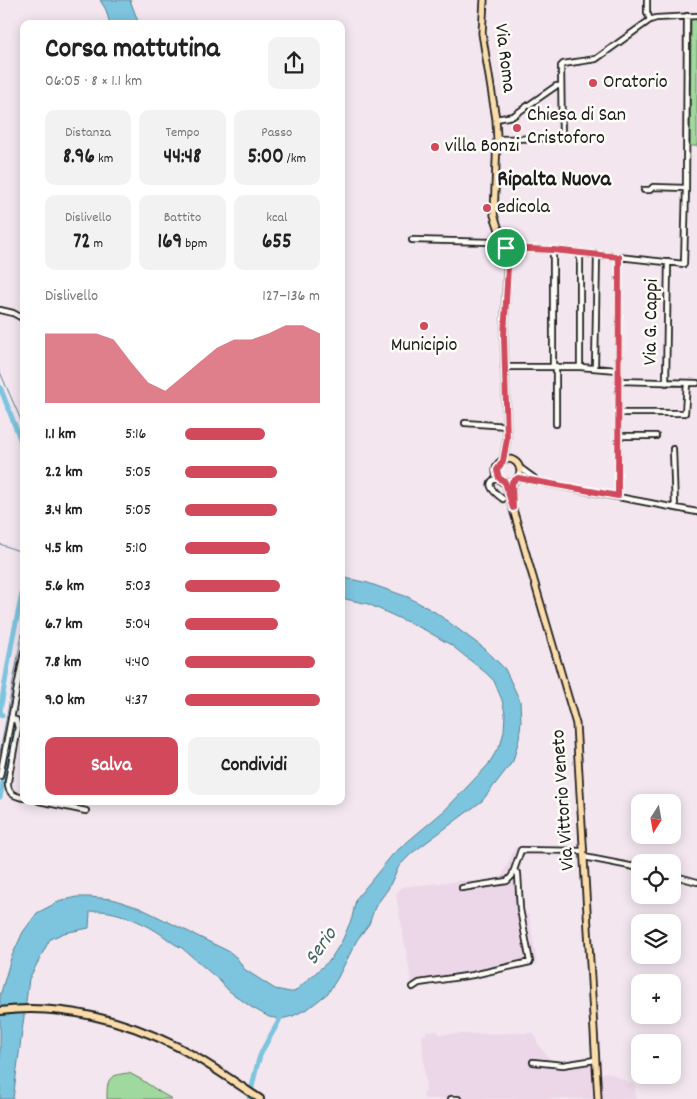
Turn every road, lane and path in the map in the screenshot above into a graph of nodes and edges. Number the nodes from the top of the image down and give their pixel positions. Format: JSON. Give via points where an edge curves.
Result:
{"nodes":[{"id":1,"x":484,"y":0,"type":"edge"},
{"id":2,"x":647,"y":0,"type":"edge"},
{"id":3,"x":687,"y":16,"type":"junction"},
{"id":4,"x":697,"y":16,"type":"edge"},
{"id":5,"x":650,"y":20,"type":"junction"},
{"id":6,"x":562,"y":86,"type":"junction"},
{"id":7,"x":496,"y":119,"type":"junction"},
{"id":8,"x":497,"y":139,"type":"junction"},
{"id":9,"x":686,"y":188,"type":"junction"},
{"id":10,"x":644,"y":190,"type":"dead end"},
{"id":11,"x":493,"y":207,"type":"junction"},
{"id":12,"x":541,"y":208,"type":"dead end"},
{"id":13,"x":501,"y":238,"type":"junction"},
{"id":14,"x":412,"y":240,"type":"dead end"},
{"id":15,"x":506,"y":248,"type":"junction"},
{"id":16,"x":553,"y":250,"type":"junction"},
{"id":17,"x":580,"y":253,"type":"junction"},
{"id":18,"x":597,"y":255,"type":"junction"},
{"id":19,"x":619,"y":257,"type":"junction"},
{"id":20,"x":668,"y":262,"type":"junction"},
{"id":21,"x":0,"y":310,"type":"edge"},
{"id":22,"x":20,"y":316,"type":"edge"},
{"id":23,"x":504,"y":366,"type":"junction"},
{"id":24,"x":555,"y":366,"type":"junction"},
{"id":25,"x":580,"y":366,"type":"junction"},
{"id":26,"x":595,"y":368,"type":"junction"},
{"id":27,"x":618,"y":370,"type":"junction"},
{"id":28,"x":618,"y":381,"type":"junction"},
{"id":29,"x":666,"y":382,"type":"junction"},
{"id":30,"x":687,"y":383,"type":"junction"},
{"id":31,"x":697,"y":383,"type":"edge"},
{"id":32,"x":618,"y":413,"type":"junction"},
{"id":33,"x":465,"y":423,"type":"dead end"},
{"id":34,"x":556,"y":424,"type":"dead end"},
{"id":35,"x":507,"y":426,"type":"junction"},
{"id":36,"x":618,"y":436,"type":"junction"},
{"id":37,"x":656,"y":436,"type":"dead end"},
{"id":38,"x":507,"y":443,"type":"junction"},
{"id":39,"x":673,"y":448,"type":"dead end"},
{"id":40,"x":510,"y":460,"type":"junction"},
{"id":41,"x":503,"y":461,"type":"junction"},
{"id":42,"x":519,"y":467,"type":"junction"},
{"id":43,"x":499,"y":478,"type":"junction"},
{"id":44,"x":518,"y":478,"type":"junction"},
{"id":45,"x":537,"y":480,"type":"junction"},
{"id":46,"x":505,"y":482,"type":"junction"},
{"id":47,"x":512,"y":482,"type":"junction"},
{"id":48,"x":618,"y":496,"type":"junction"},
{"id":49,"x":503,"y":499,"type":"dead end"},
{"id":50,"x":675,"y":507,"type":"junction"},
{"id":51,"x":513,"y":508,"type":"junction"},
{"id":52,"x":697,"y":512,"type":"edge"},
{"id":53,"x":20,"y":672,"type":"edge"},
{"id":54,"x":11,"y":718,"type":"junction"},
{"id":55,"x":0,"y":776,"type":"edge"},
{"id":56,"x":20,"y":797,"type":"edge"},
{"id":57,"x":58,"y":805,"type":"edge"},
{"id":58,"x":86,"y":811,"type":"dead end"},
{"id":59,"x":584,"y":854,"type":"junction"},
{"id":60,"x":631,"y":866,"type":"edge"},
{"id":61,"x":514,"y":870,"type":"junction"},
{"id":62,"x":681,"y":878,"type":"edge"},
{"id":63,"x":697,"y":882,"type":"edge"},
{"id":64,"x":462,"y":888,"type":"dead end"},
{"id":65,"x":413,"y":987,"type":"dead end"},
{"id":66,"x":0,"y":1011,"type":"edge"},
{"id":67,"x":595,"y":1060,"type":"junction"},
{"id":68,"x":533,"y":1062,"type":"dead end"},
{"id":69,"x":260,"y":1099,"type":"edge"},
{"id":70,"x":451,"y":1099,"type":"edge"},
{"id":71,"x":458,"y":1099,"type":"edge"},
{"id":72,"x":598,"y":1099,"type":"edge"}],
"edges":[{"from":1,"to":7,"type":"main road","name":"Via Roma","via":[[482,33]]},
{"from":2,"to":5,"type":"street"},
{"from":3,"to":4,"type":"street"},
{"from":3,"to":5,"type":"street"},
{"from":3,"to":9,"type":"street"},
{"from":5,"to":6,"type":"street","via":[[596,59],[562,64]]},
{"from":6,"to":7,"type":"street","via":[[556,86],[513,116]]},
{"from":6,"to":8,"type":"street","via":[[562,138]]},
{"from":7,"to":8,"type":"main road","name":"Via Roma"},
{"from":8,"to":11,"type":"main road","name":"Via Roma"},
{"from":9,"to":10,"type":"street","via":[[653,187]]},
{"from":9,"to":20,"type":"street","via":[[684,264]]},
{"from":11,"to":12,"type":"street"},
{"from":11,"to":13,"type":"main road","name":"Via Roma"},
{"from":13,"to":14,"type":"street","via":[[492,242]]},
{"from":13,"to":15,"type":"main road","name":"Via Roma"},
{"from":15,"to":16,"type":"street"},
{"from":15,"to":23,"type":"main road"},
{"from":16,"to":17,"type":"street"},
{"from":16,"to":24,"type":"street"},
{"from":17,"to":18,"type":"street"},
{"from":17,"to":25,"type":"street"},
{"from":18,"to":19,"type":"street"},
{"from":18,"to":26,"type":"street"},
{"from":19,"to":20,"type":"street"},
{"from":19,"to":27,"type":"street"},
{"from":20,"to":29,"type":"street","name":"Via G. Cappi"},
{"from":21,"to":22,"type":"street"},
{"from":23,"to":24,"type":"street"},
{"from":23,"to":35,"type":"main road"},
{"from":24,"to":25,"type":"street"},
{"from":24,"to":34,"type":"street"},
{"from":25,"to":26,"type":"street"},
{"from":26,"to":27,"type":"street"},
{"from":27,"to":28,"type":"street"},
{"from":28,"to":29,"type":"street","name":"Via G. Cappi"},
{"from":28,"to":32,"type":"street"},
{"from":29,"to":30,"type":"street","name":"Via G. Cappi"},
{"from":30,"to":31,"type":"street"},
{"from":30,"to":32,"type":"street","name":"Via G. Cappi","via":[[685,413]]},
{"from":32,"to":36,"type":"street"},
{"from":33,"to":35,"type":"street"},
{"from":35,"to":38,"type":"main road"},
{"from":36,"to":37,"type":"street"},
{"from":36,"to":48,"type":"street"},
{"from":38,"to":40,"type":"main road"},
{"from":38,"to":41,"type":"main road"},
{"from":39,"to":50,"type":"street"},
{"from":40,"to":41,"type":"main road"},
{"from":40,"to":42,"type":"main road"},
{"from":41,"to":43,"type":"main road","via":[[497,470]]},
{"from":42,"to":44,"type":"main road"},
{"from":42,"to":45,"type":"street"},
{"from":43,"to":46,"type":"main road"},
{"from":43,"to":49,"type":"street","via":[[494,479],[491,488]]},
{"from":44,"to":45,"type":"street"},
{"from":44,"to":47,"type":"main road"},
{"from":45,"to":48,"type":"street"},
{"from":46,"to":47,"type":"main road"},
{"from":46,"to":51,"type":"main road"},
{"from":47,"to":51,"type":"main road"},
{"from":48,"to":50,"type":"street"},
{"from":50,"to":52,"type":"street"},
{"from":51,"to":59,"type":"main road","name":"Via Vittorio Veneto","via":[[576,724]]},
{"from":53,"to":54,"type":"street"},
{"from":54,"to":55,"type":"street"},
{"from":54,"to":56,"type":"street","via":[[16,720],[18,728],[8,790]]},
{"from":57,"to":58,"type":"street"},
{"from":59,"to":60,"type":"street"},
{"from":59,"to":61,"type":"street","via":[[521,850]]},
{"from":59,"to":67,"type":"main road","name":"Via Vittorio Veneto"},
{"from":61,"to":64,"type":"street","via":[[510,879],[503,882]]},
{"from":61,"to":65,"type":"street","via":[[518,874],[520,909],[530,962],[419,983]]},
{"from":62,"to":63,"type":"street"},
{"from":66,"to":69,"type":"highway","via":[[72,1012],[138,1029],[198,1058]]},
{"from":67,"to":68,"type":"street","via":[[562,1065]]},
{"from":67,"to":72,"type":"main road","name":"Via Vittorio Veneto"},
{"from":70,"to":71,"type":"street"}]}
